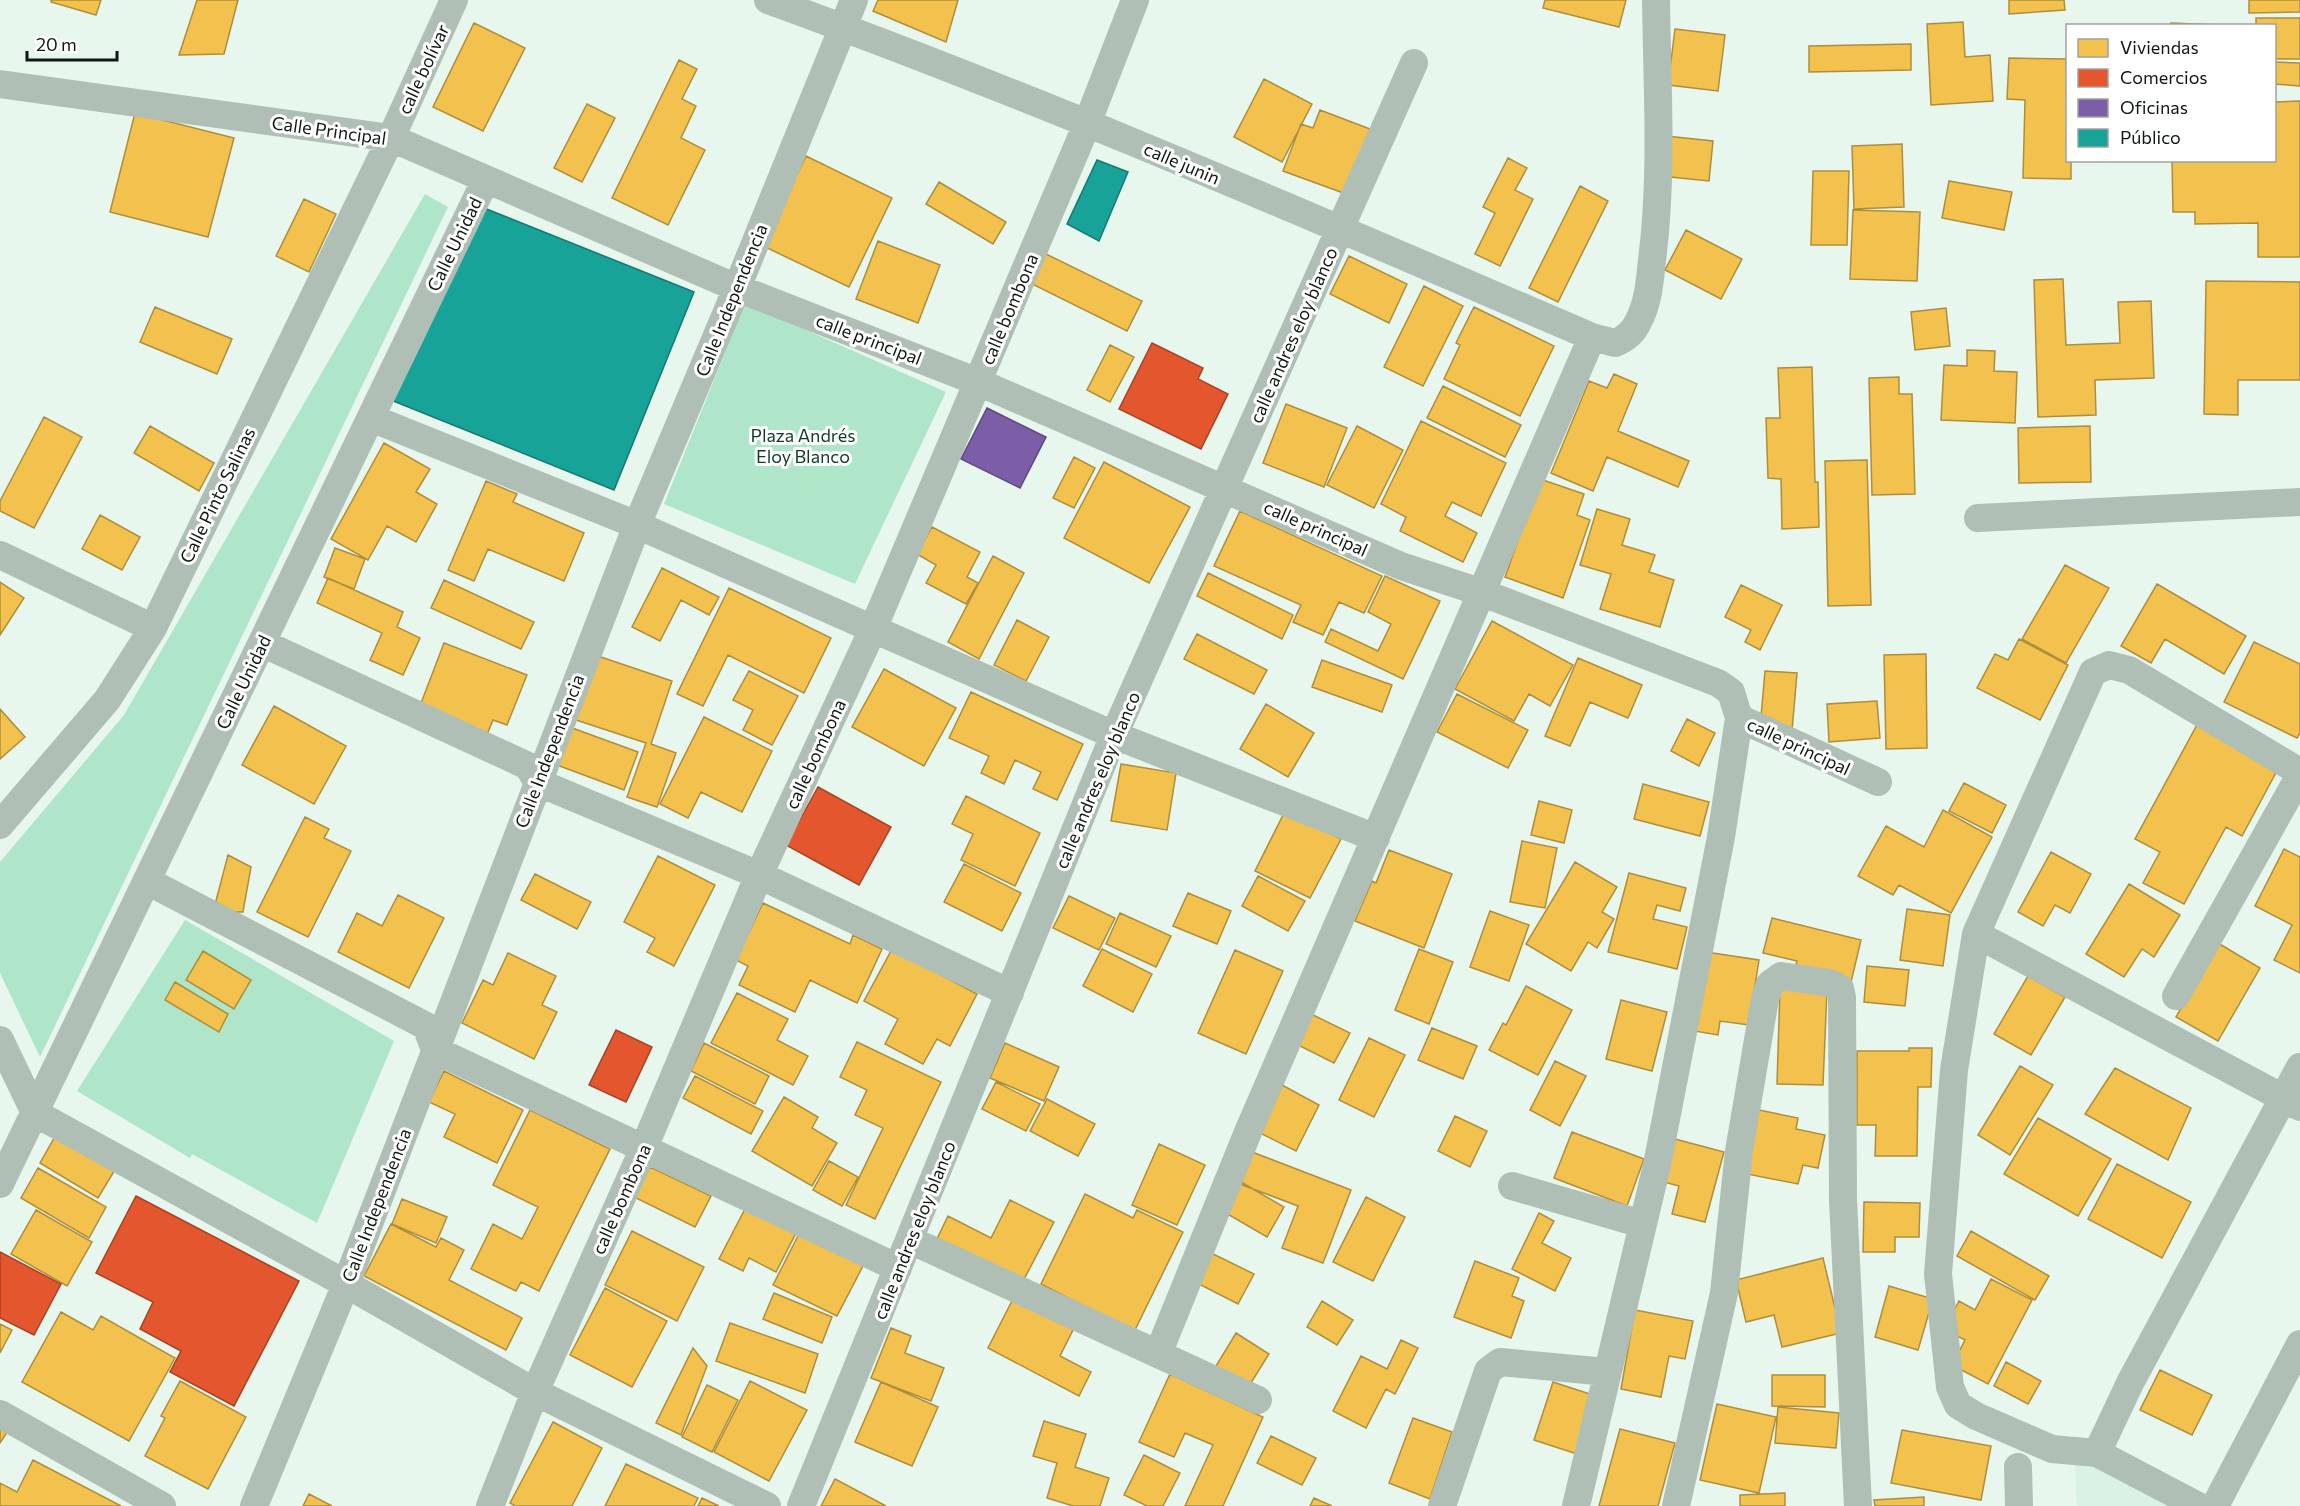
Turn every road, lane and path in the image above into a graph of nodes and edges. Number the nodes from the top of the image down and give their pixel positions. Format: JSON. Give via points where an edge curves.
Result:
{"nodes":[{"id":1,"x":454,"y":0,"type":"edge"},
{"id":2,"x":768,"y":0,"type":"edge"},
{"id":3,"x":854,"y":0,"type":"edge"},
{"id":4,"x":1135,"y":0,"type":"edge"},
{"id":5,"x":1656,"y":0,"type":"edge"},
{"id":6,"x":842,"y":27,"type":"junction"},
{"id":7,"x":1414,"y":63,"type":"dead end"},
{"id":8,"x":0,"y":84,"type":"edge"},
{"id":9,"x":1087,"y":124,"type":"junction"},
{"id":10,"x":391,"y":138,"type":"junction"},
{"id":11,"x":486,"y":179,"type":"junction"},
{"id":12,"x":1340,"y":229,"type":"junction"},
{"id":13,"x":737,"y":288,"type":"junction"},
{"id":14,"x":1592,"y":337,"type":"junction"},
{"id":15,"x":978,"y":382,"type":"junction"},
{"id":16,"x":371,"y":418,"type":"junction"},
{"id":17,"x":1225,"y":488,"type":"junction"},
{"id":18,"x":2300,"y":502,"type":"edge"},
{"id":19,"x":1978,"y":518,"type":"dead end"},
{"id":20,"x":637,"y":525,"type":"junction"},
{"id":21,"x":0,"y":555,"type":"edge"},
{"id":22,"x":1480,"y":592,"type":"junction"},
{"id":23,"x":153,"y":628,"type":"junction"},
{"id":24,"x":873,"y":629,"type":"junction"},
{"id":25,"x":262,"y":643,"type":"junction"},
{"id":26,"x":1739,"y":718,"type":"junction"},
{"id":27,"x":1114,"y":735,"type":"junction"},
{"id":28,"x":2300,"y":774,"type":"edge"},
{"id":29,"x":537,"y":782,"type":"junction"},
{"id":30,"x":1878,"y":782,"type":"dead end"},
{"id":31,"x":0,"y":825,"type":"edge"},
{"id":32,"x":1376,"y":838,"type":"junction"},
{"id":33,"x":759,"y":875,"type":"junction"},
{"id":34,"x":147,"y":881,"type":"junction"},
{"id":35,"x":1976,"y":934,"type":"junction"},
{"id":36,"x":1010,"y":993,"type":"junction"},
{"id":37,"x":2176,"y":996,"type":"dead end"},
{"id":38,"x":0,"y":1040,"type":"edge"},
{"id":39,"x":435,"y":1050,"type":"junction"},
{"id":40,"x":2300,"y":1066,"type":"edge"},
{"id":41,"x":2291,"y":1103,"type":"edge"},
{"id":42,"x":35,"y":1113,"type":"junction"},
{"id":43,"x":643,"y":1150,"type":"junction"},
{"id":44,"x":0,"y":1184,"type":"edge"},
{"id":45,"x":1512,"y":1186,"type":"dead end"},
{"id":46,"x":1642,"y":1224,"type":"junction"},
{"id":47,"x":910,"y":1240,"type":"junction"},
{"id":48,"x":898,"y":1268,"type":"junction"},
{"id":49,"x":346,"y":1284,"type":"junction"},
{"id":50,"x":2300,"y":1344,"type":"edge"},
{"id":51,"x":1158,"y":1354,"type":"junction"},
{"id":52,"x":1607,"y":1372,"type":"junction"},
{"id":53,"x":535,"y":1392,"type":"junction"},
{"id":54,"x":1258,"y":1400,"type":"dead end"},
{"id":55,"x":0,"y":1413,"type":"edge"},
{"id":56,"x":2097,"y":1453,"type":"junction"},
{"id":57,"x":2018,"y":1467,"type":"dead end"},
{"id":58,"x":162,"y":1506,"type":"edge"},
{"id":59,"x":254,"y":1506,"type":"edge"},
{"id":60,"x":490,"y":1506,"type":"edge"},
{"id":61,"x":766,"y":1506,"type":"edge"},
{"id":62,"x":801,"y":1506,"type":"edge"},
{"id":63,"x":1442,"y":1506,"type":"edge"},
{"id":64,"x":1576,"y":1506,"type":"edge"},
{"id":65,"x":1676,"y":1506,"type":"edge"},
{"id":66,"x":1858,"y":1506,"type":"edge"},
{"id":67,"x":2019,"y":1506,"type":"edge"},
{"id":68,"x":2198,"y":1506,"type":"edge"},
{"id":69,"x":2215,"y":1506,"type":"edge"}],
"edges":[{"from":1,"to":10,"type":"street","name":"calle bolívar"},
{"from":2,"to":6,"type":"street","name":"calle junin"},
{"from":3,"to":6,"type":"street","name":"Calle Independencia"},
{"from":4,"to":9,"type":"street","name":"calle bombona"},
{"from":5,"to":14,"type":"street","name":"calle junin","via":[[1657,196],[1649,282],[1644,307],[1631,333],[1615,343]]},
{"from":6,"to":9,"type":"street","name":"calle junin"},
{"from":6,"to":13,"type":"street","name":"Calle Independencia"},
{"from":7,"to":12,"type":"street","name":"calle andres eloy blanco"},
{"from":8,"to":10,"type":"street","name":"Calle Principal"},
{"from":9,"to":12,"type":"street","name":"calle junin"},
{"from":9,"to":15,"type":"street","name":"calle bombona"},
{"from":10,"to":11,"type":"street","name":"Calle Principal"},
{"from":10,"to":23,"type":"street","name":"Calle Pinto Salinas"},
{"from":11,"to":13,"type":"street","name":"Calle Principal"},
{"from":11,"to":16,"type":"street","name":"Calle Unidad"},
{"from":12,"to":14,"type":"street","name":"calle junin"},
{"from":12,"to":17,"type":"street","name":"calle andres eloy blanco"},
{"from":13,"to":15,"type":"street","name":"calle principal"},
{"from":13,"to":20,"type":"street","name":"Calle Independencia"},
{"from":14,"to":22,"type":"street"},
{"from":15,"to":17,"type":"street","name":"calle principal"},
{"from":15,"to":24,"type":"street","name":"calle bombona"},
{"from":16,"to":20,"type":"street"},
{"from":16,"to":25,"type":"street","name":"Calle Unidad"},
{"from":17,"to":22,"type":"street","name":"calle principal","via":[[1401,566]]},
{"from":17,"to":27,"type":"street","name":"calle andres eloy blanco"},
{"from":18,"to":19,"type":"street"},
{"from":20,"to":24,"type":"street"},
{"from":20,"to":29,"type":"street","name":"Calle Independencia"},
{"from":21,"to":23,"type":"street"},
{"from":22,"to":26,"type":"street","name":"calle principal","via":[[1718,683],[1731,692]]},
{"from":22,"to":32,"type":"street"},
{"from":23,"to":31,"type":"street","name":"Calle Pinto Salinas","via":[[107,700]]},
{"from":24,"to":27,"type":"street"},
{"from":24,"to":33,"type":"street","name":"calle bombona"},
{"from":25,"to":29,"type":"street","via":[[528,766]]},
{"from":25,"to":34,"type":"street","name":"Calle Unidad"},
{"from":26,"to":30,"type":"street","name":"calle principal"},
{"from":26,"to":46,"type":"street","via":[[1721,837]]},
{"from":27,"to":32,"type":"street"},
{"from":27,"to":36,"type":"street","name":"calle andres eloy blanco"},
{"from":28,"to":35,"type":"street","via":[[2129,670],[2109,665],[2093,672]]},
{"from":28,"to":37,"type":"street"},
{"from":29,"to":33,"type":"street"},
{"from":29,"to":39,"type":"street","name":"Calle Independencia"},
{"from":32,"to":51,"type":"street","via":[[1248,1132]]},
{"from":33,"to":36,"type":"street"},
{"from":33,"to":43,"type":"street","name":"calle bombona"},
{"from":34,"to":39,"type":"street","via":[[426,1026]]},
{"from":34,"to":42,"type":"street","name":"Calle Unidad"},
{"from":35,"to":41,"type":"street"},
{"from":35,"to":56,"type":"street","via":[[1954,1070],[1938,1274],[1950,1387],[1958,1405],[1976,1416],[2052,1449]]},
{"from":36,"to":47,"type":"street","name":"calle andres eloy blanco"},
{"from":38,"to":42,"type":"street"},
{"from":39,"to":43,"type":"street"},
{"from":39,"to":49,"type":"street","name":"Calle Independencia"},
{"from":40,"to":41,"type":"street"},
{"from":41,"to":56,"type":"street","via":[[2130,1383]]},
{"from":42,"to":44,"type":"street","name":"Calle Unidad"},
{"from":42,"to":49,"type":"street"},
{"from":43,"to":48,"type":"street"},
{"from":43,"to":53,"type":"street","name":"calle bombona"},
{"from":45,"to":46,"type":"street"},
{"from":46,"to":52,"type":"street"},
{"from":47,"to":48,"type":"street","name":"calle andres eloy blanco"},
{"from":47,"to":51,"type":"street"},
{"from":48,"to":62,"type":"street","name":"calle andres eloy blanco"},
{"from":49,"to":53,"type":"street"},
{"from":49,"to":59,"type":"street","name":"Calle Independencia"},
{"from":50,"to":69,"type":"street"},
{"from":51,"to":54,"type":"street"},
{"from":52,"to":63,"type":"street","via":[[1500,1362],[1488,1371]]},
{"from":52,"to":64,"type":"street"},
{"from":53,"to":60,"type":"street","name":"calle bombona"},
{"from":53,"to":61,"type":"street"},
{"from":55,"to":58,"type":"street"},
{"from":56,"to":68,"type":"street"},
{"from":57,"to":67,"type":"street"},
{"from":65,"to":66,"type":"street","via":[[1724,1293],[1739,1151],[1765,999],[1770,984],[1781,976],[1840,988],[1842,1200]]}]}
